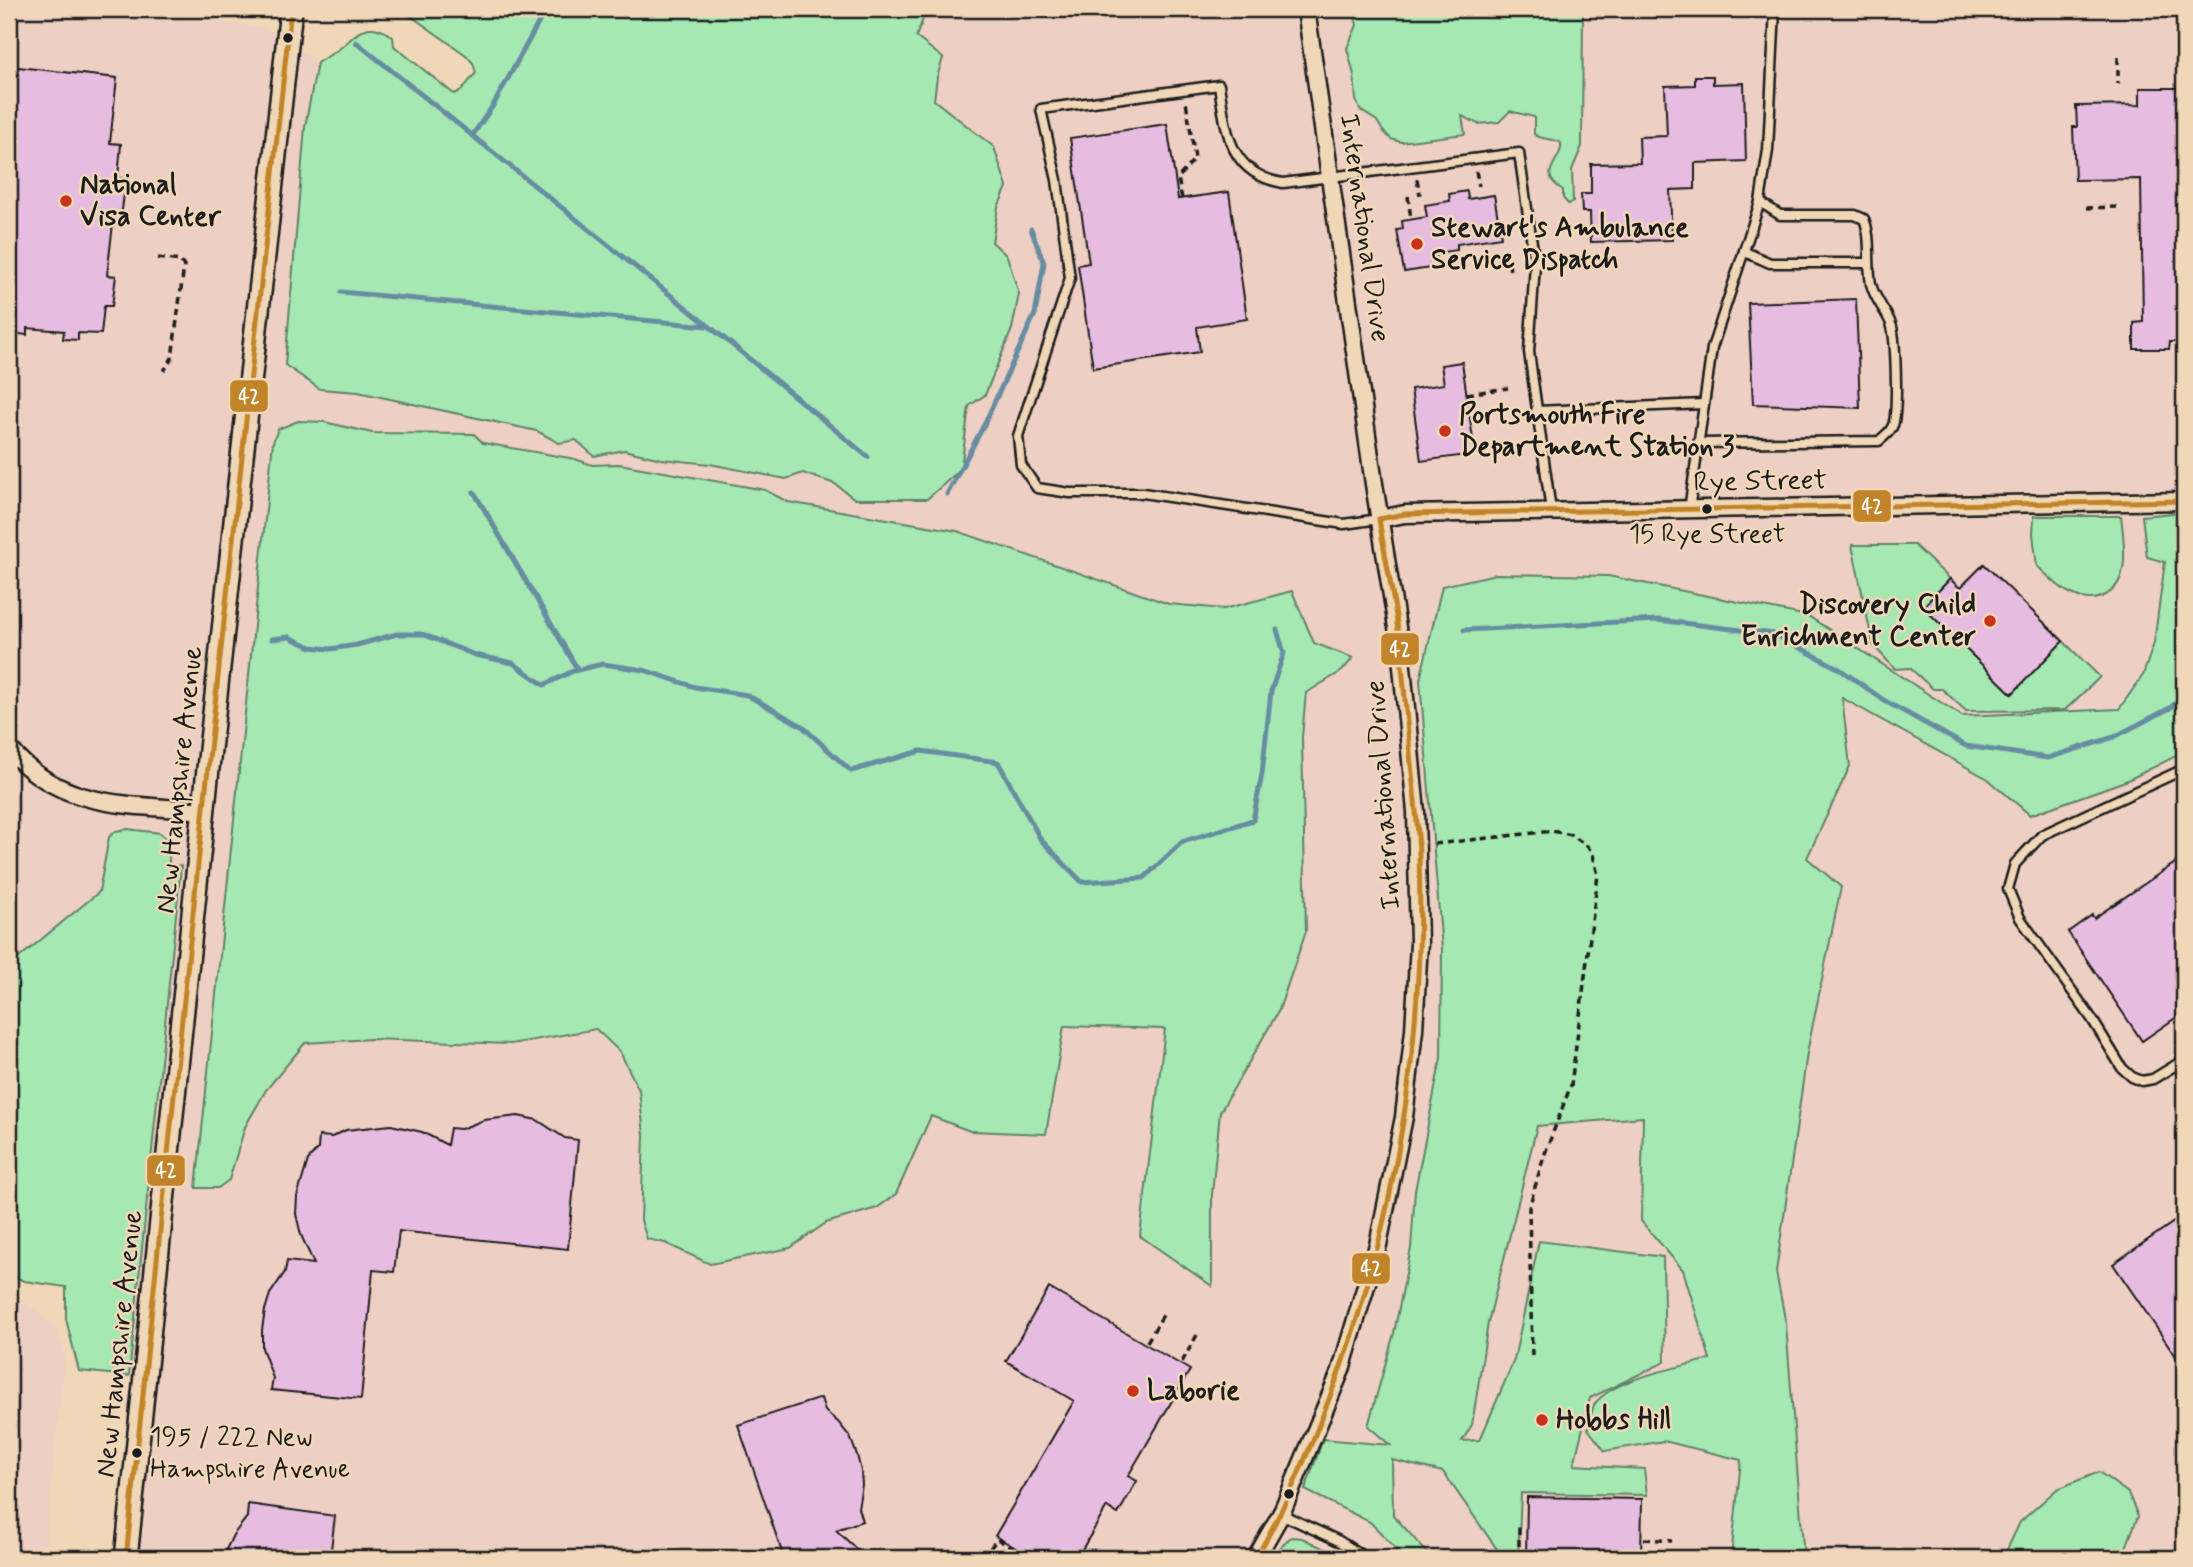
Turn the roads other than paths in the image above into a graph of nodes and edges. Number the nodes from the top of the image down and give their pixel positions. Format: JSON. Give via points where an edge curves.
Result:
{"nodes":[{"id":1,"x":291,"y":9,"type":"edge"},
{"id":2,"x":1306,"y":9,"type":"edge"},
{"id":3,"x":1774,"y":9,"type":"edge"},
{"id":4,"x":1331,"y":177,"type":"junction"},
{"id":5,"x":1760,"y":202,"type":"junction"},
{"id":6,"x":1745,"y":252,"type":"junction"},
{"id":7,"x":1867,"y":263,"type":"junction"},
{"id":8,"x":1704,"y":404,"type":"junction"},
{"id":9,"x":1536,"y":411,"type":"junction"},
{"id":10,"x":1698,"y":443,"type":"junction"},
{"id":11,"x":2184,"y":501,"type":"edge"},
{"id":12,"x":1689,"y":510,"type":"junction"},
{"id":13,"x":1551,"y":512,"type":"junction"},
{"id":14,"x":1379,"y":519,"type":"junction"},
{"id":15,"x":9,"y":748,"type":"edge"},
{"id":16,"x":2184,"y":769,"type":"edge"},
{"id":17,"x":204,"y":811,"type":"junction"},
{"id":18,"x":2184,"y":1060,"type":"edge"},
{"id":19,"x":1281,"y":1514,"type":"junction"},
{"id":20,"x":126,"y":1558,"type":"edge"},
{"id":21,"x":1256,"y":1558,"type":"edge"},
{"id":22,"x":1366,"y":1558,"type":"edge"}],
"edges":[{"from":1,"to":17,"type":"street","name":"New Hampshire Avenue"},
{"from":2,"to":4,"type":"street","name":"International Drive"},
{"from":3,"to":5,"type":"lane","via":[[1768,150]]},
{"from":4,"to":9,"type":"lane","via":[[1520,153],[1535,264],[1529,341]]},
{"from":4,"to":14,"type":"street","name":"International Drive"},
{"from":4,"to":14,"type":"lane","via":[[1283,183],[1256,175],[1230,142],[1219,85],[1041,109],[1057,180],[1070,278],[1018,436],[1021,465],[1037,488],[1048,490],[1143,493],[1344,524]]},
{"from":5,"to":6,"type":"lane"},
{"from":5,"to":7,"type":"lane","via":[[1780,215],[1855,215],[1864,219]]},
{"from":6,"to":7,"type":"lane","via":[[1770,263]]},
{"from":6,"to":8,"type":"lane","via":[[1712,348]]},
{"from":7,"to":10,"type":"lane","via":[[1875,298],[1892,326],[1896,411],[1892,429],[1879,441]]},
{"from":8,"to":9,"type":"lane"},
{"from":8,"to":10,"type":"lane"},
{"from":9,"to":13,"type":"lane"},
{"from":10,"to":12,"type":"lane"},
{"from":11,"to":12,"type":"street","name":"Rye Street"},
{"from":12,"to":13,"type":"street","name":"Rye Street"},
{"from":13,"to":14,"type":"street","name":"Rye Street","via":[[1405,514]]},
{"from":14,"to":19,"type":"street","name":"International Drive","via":[[1400,646],[1418,846],[1418,986],[1404,1116],[1378,1245],[1341,1370]]},
{"from":15,"to":17,"type":"street","via":[[45,781],[78,797]]},
{"from":16,"to":18,"type":"lane","via":[[2042,835],[2015,864],[2008,889],[2020,918],[2122,1068],[2142,1081]]},
{"from":17,"to":20,"type":"street","name":"New Hampshire Avenue"},
{"from":19,"to":21,"type":"street","name":"International Drive"},
{"from":19,"to":22,"type":"lane"}]}
